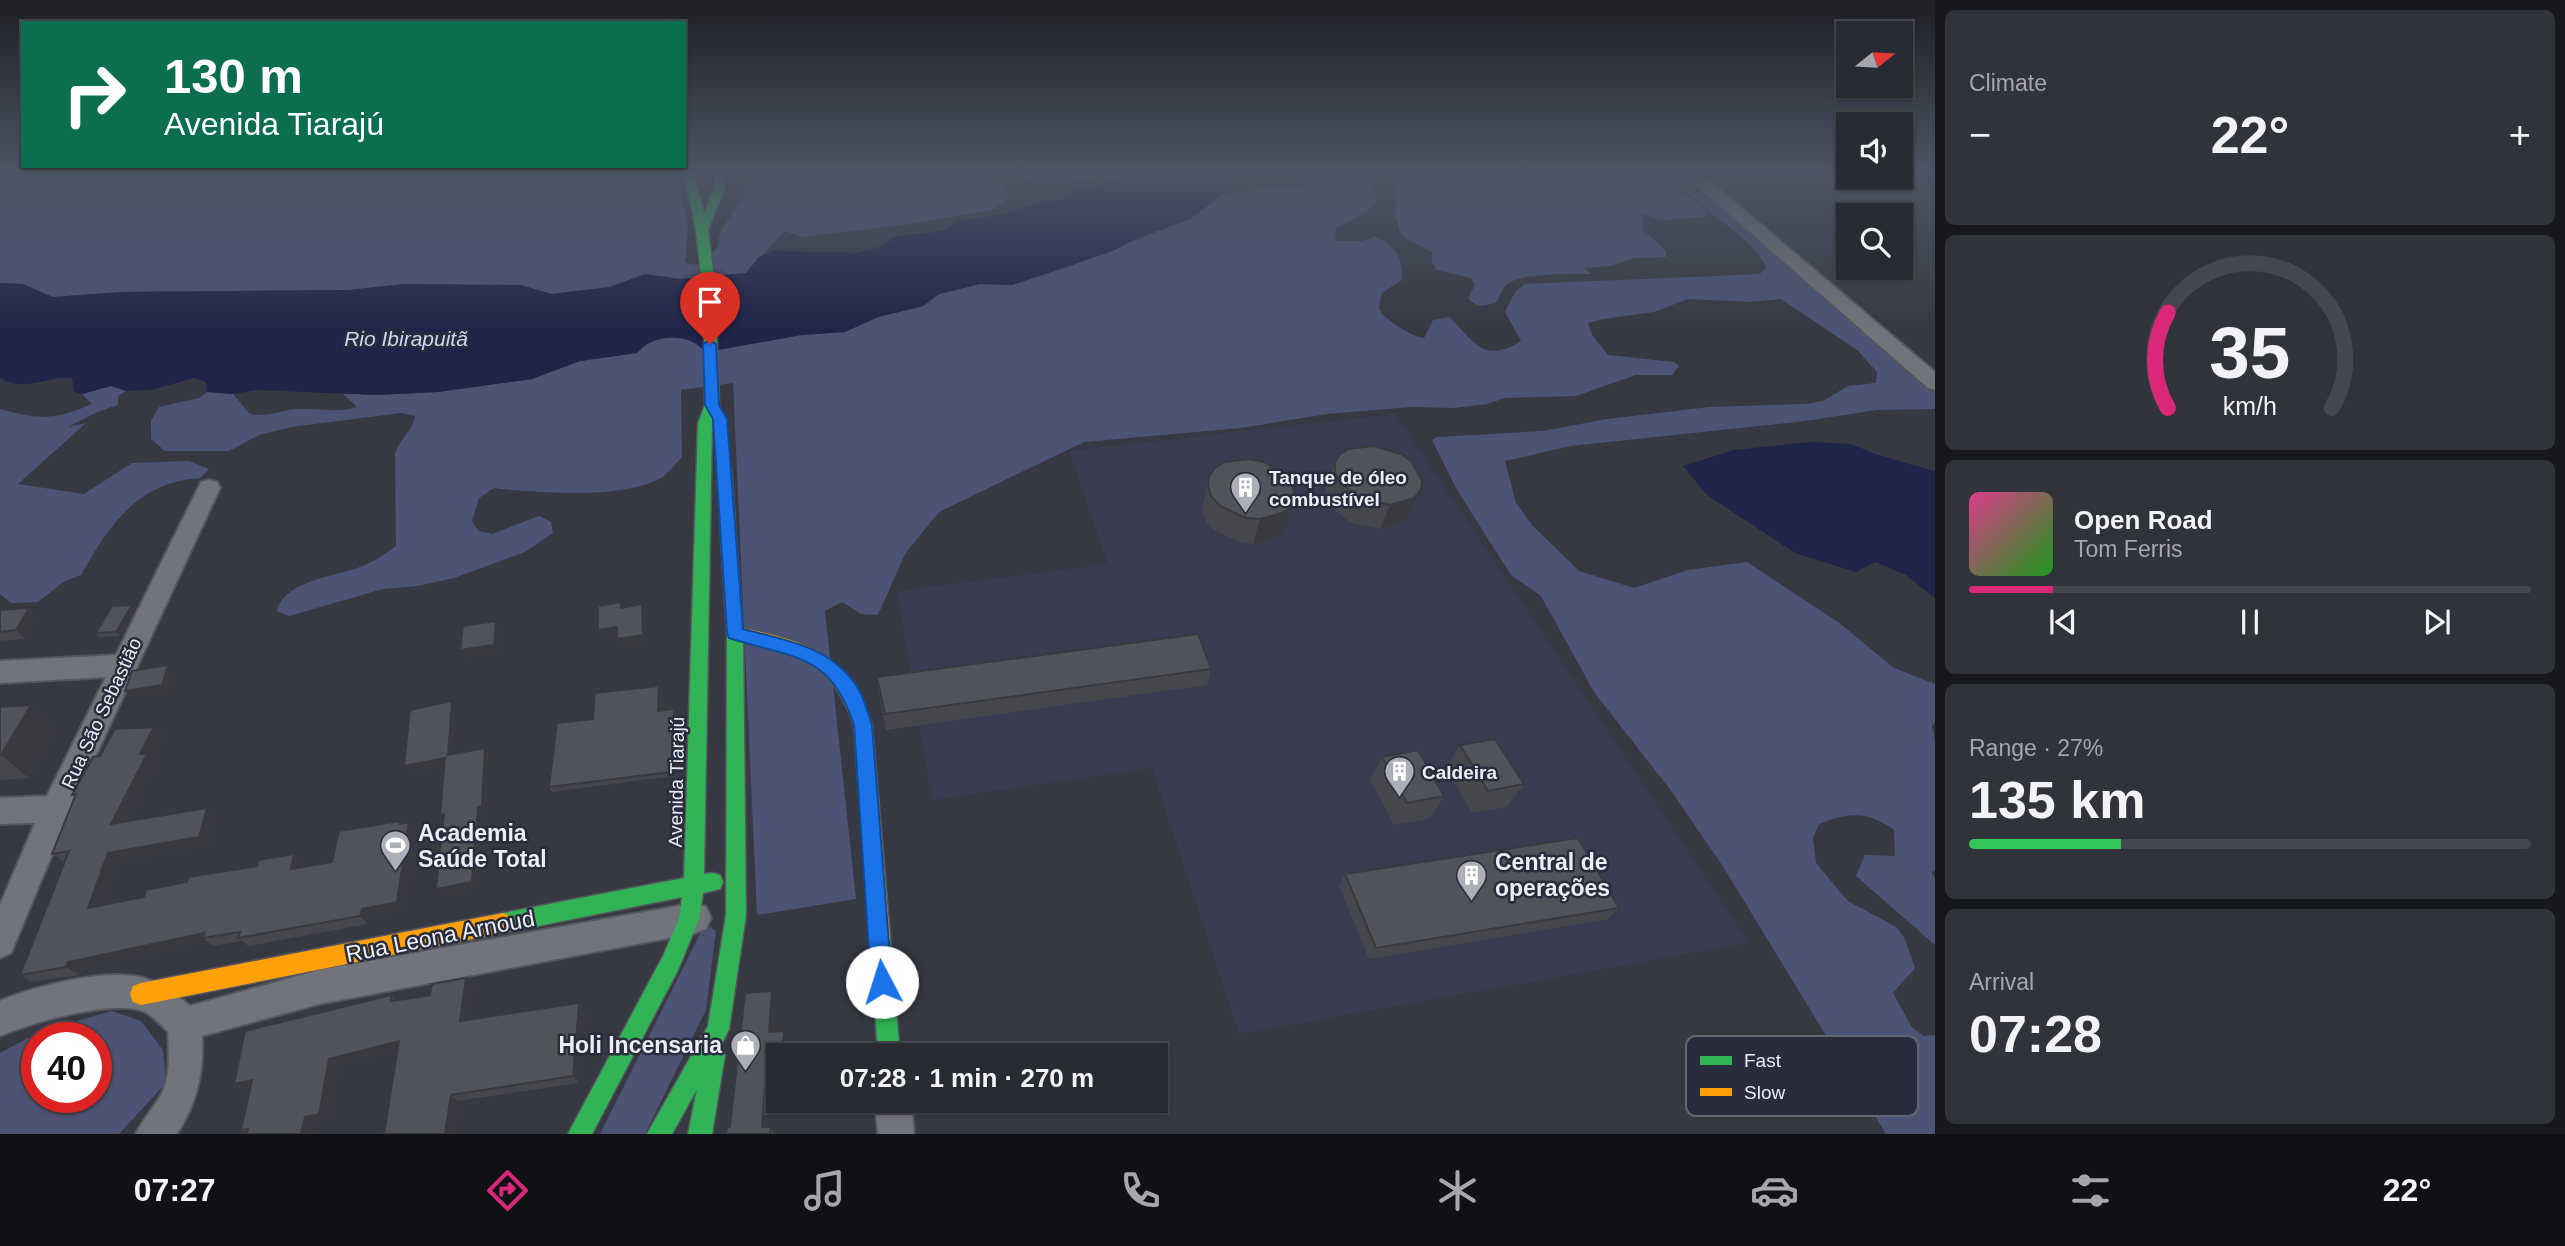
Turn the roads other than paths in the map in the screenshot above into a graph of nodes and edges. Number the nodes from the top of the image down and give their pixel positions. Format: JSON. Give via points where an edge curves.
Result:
{"nodes":[{"id":1,"x":707,"y":225,"type":"edge"},
{"id":2,"x":1751,"y":225,"type":"edge"},
{"id":3,"x":1935,"y":383,"type":"edge"},
{"id":4,"x":712,"y":399,"type":"junction"},
{"id":5,"x":721,"y":432,"type":"dead end"},
{"id":6,"x":723,"y":458,"type":"dead end"},
{"id":7,"x":209,"y":488,"type":"dead end"},
{"id":8,"x":735,"y":633,"type":"junction"},
{"id":9,"x":124,"y":665,"type":"junction"},
{"id":10,"x":0,"y":672,"type":"edge"},
{"id":11,"x":56,"y":809,"type":"junction"},
{"id":12,"x":0,"y":811,"type":"edge"},
{"id":13,"x":738,"y":877,"type":"junction"},
{"id":14,"x":694,"y":885,"type":"junction"},
{"id":15,"x":736,"y":915,"type":"junction"},
{"id":16,"x":689,"y":919,"type":"junction"},
{"id":17,"x":0,"y":942,"type":"edge"},
{"id":18,"x":141,"y":994,"type":"junction"},
{"id":19,"x":0,"y":1019,"type":"edge"},
{"id":20,"x":185,"y":1024,"type":"junction"},
{"id":21,"x":718,"y":1029,"type":"junction"},
{"id":22,"x":888,"y":1043,"type":"edge"},
{"id":23,"x":894,"y":1113,"type":"edge"},
{"id":24,"x":165,"y":1128,"type":"edge"},
{"id":25,"x":580,"y":1134,"type":"edge"},
{"id":26,"x":659,"y":1134,"type":"edge"},
{"id":27,"x":701,"y":1134,"type":"edge"},
{"id":28,"x":897,"y":1134,"type":"edge"}],
"edges":[{"from":1,"to":4,"type":"main road"},
{"from":2,"to":3,"type":"street"},
{"from":4,"to":5,"type":"main road"},
{"from":4,"to":14,"type":"main road","name":"Avenida Tiarajú","via":[[705,423]]},
{"from":6,"to":8,"type":"main road"},
{"from":7,"to":9,"type":"street","name":"Rua São Sebastião"},
{"from":8,"to":13,"type":"main road"},
{"from":8,"to":22,"type":"main road","via":[[809,653],[832,668],[852,694],[863,725]]},
{"from":9,"to":10,"type":"street"},
{"from":9,"to":11,"type":"street","name":"Rua São Sebastião"},
{"from":11,"to":12,"type":"street"},
{"from":11,"to":17,"type":"street","name":"Rua São Sebastião"},
{"from":13,"to":14,"type":"main road","name":"Rua Leona Arnoud"},
{"from":13,"to":15,"type":"main road"},
{"from":14,"to":16,"type":"main road","name":"Avenida Tiarajú"},
{"from":14,"to":18,"type":"main road","name":"Rua Leona Arnoud"},
{"from":15,"to":16,"type":"street","name":"Rua Leona Arnoud"},
{"from":15,"to":21,"type":"main road"},
{"from":16,"to":20,"type":"street","name":"Rua Leona Arnoud","via":[[320,987]]},
{"from":16,"to":25,"type":"main road","name":"Avenida Tiarajú"},
{"from":18,"to":19,"type":"street","via":[[101,993]]},
{"from":18,"to":20,"type":"street"},
{"from":20,"to":24,"type":"street","via":[[187,1072]]},
{"from":21,"to":26,"type":"main road"},
{"from":21,"to":27,"type":"main road"},
{"from":23,"to":28,"type":"street"}]}
